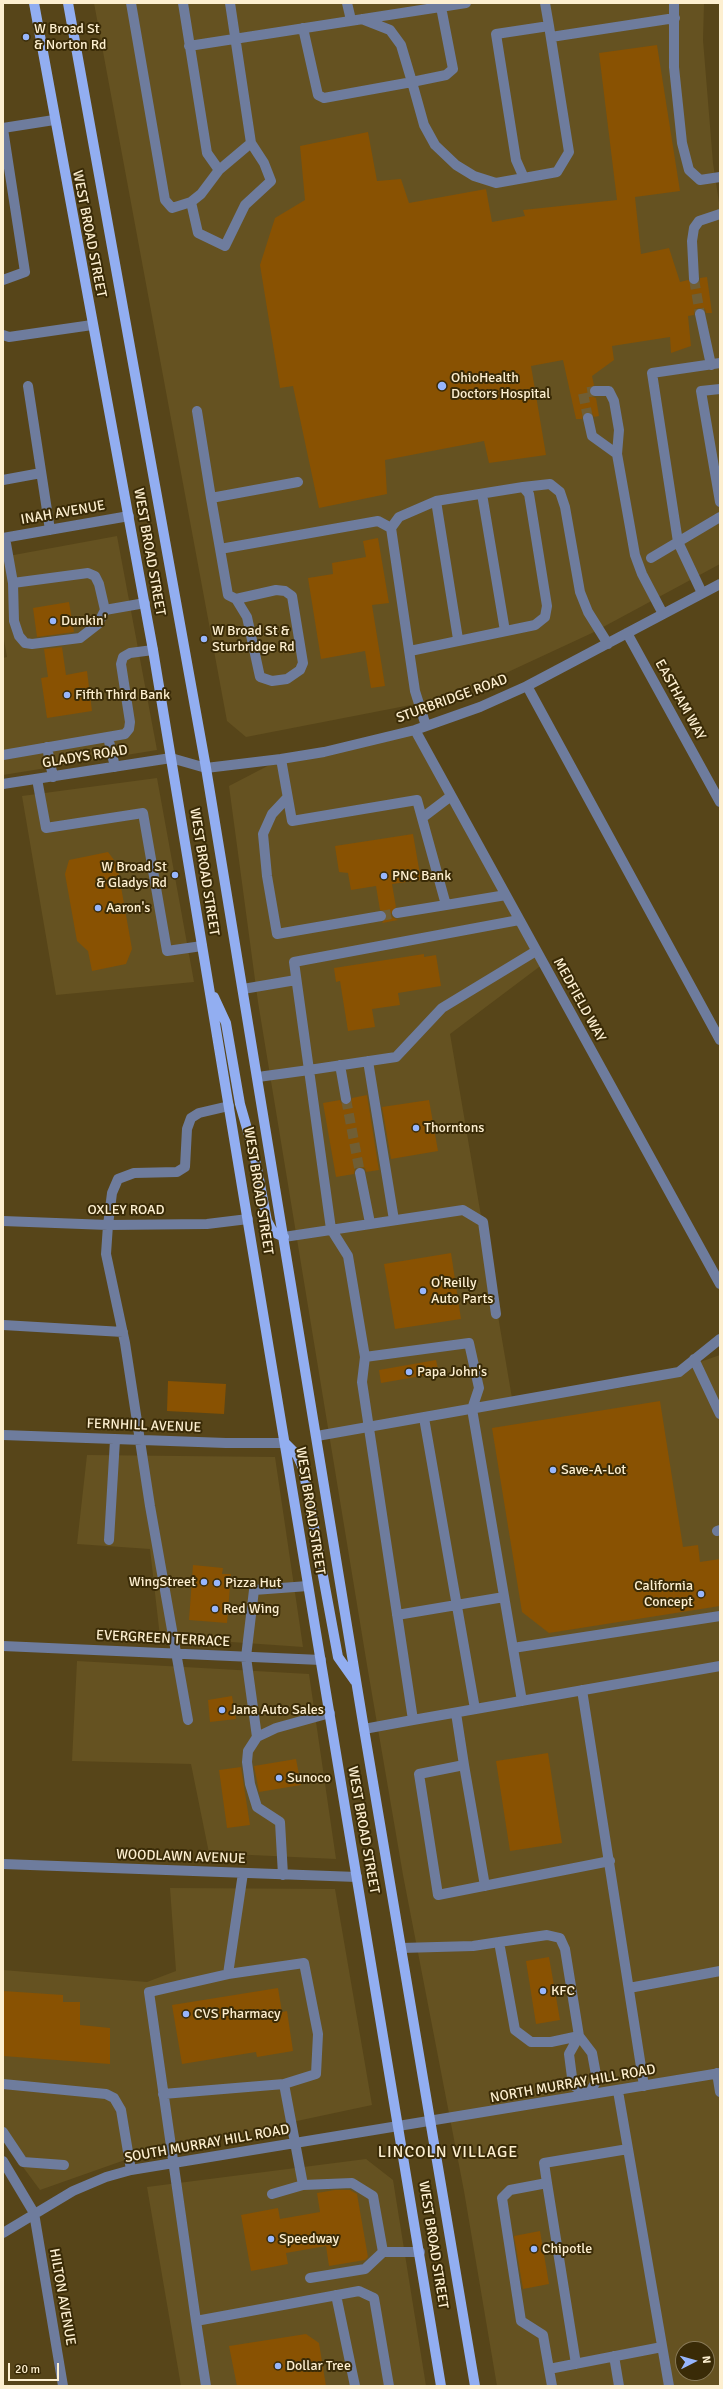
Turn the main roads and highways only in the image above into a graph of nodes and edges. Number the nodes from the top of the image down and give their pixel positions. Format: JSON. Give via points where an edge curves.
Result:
{"nodes":[{"id":1,"x":34,"y":3,"type":"edge"},
{"id":2,"x":68,"y":3,"type":"edge"},
{"id":3,"x":208,"y":986,"type":"junction"},
{"id":4,"x":284,"y":1237,"type":"junction"},
{"id":5,"x":284,"y":1443,"type":"junction"},
{"id":6,"x":357,"y":1684,"type":"junction"},
{"id":7,"x":441,"y":2386,"type":"edge"},
{"id":8,"x":475,"y":2386,"type":"edge"}],
"edges":[{"from":1,"to":3,"type":"main road","name":"WEST BROAD STREET","via":[[145,603]]},
{"from":2,"to":4,"type":"main road","name":"WEST BROAD STREET","via":[[206,768]]},
{"from":3,"to":4,"type":"main road","via":[[226,1024],[240,1104],[254,1153],[267,1221],[273,1232]]},
{"from":3,"to":5,"type":"main road","name":"WEST BROAD STREET"},
{"from":4,"to":6,"type":"main road","name":"WEST BROAD STREET"},
{"from":5,"to":6,"type":"main road","via":[[301,1461],[308,1485],[338,1657]]},
{"from":5,"to":7,"type":"main road","name":"WEST BROAD STREET"},
{"from":6,"to":8,"type":"main road","name":"WEST BROAD STREET"}]}
